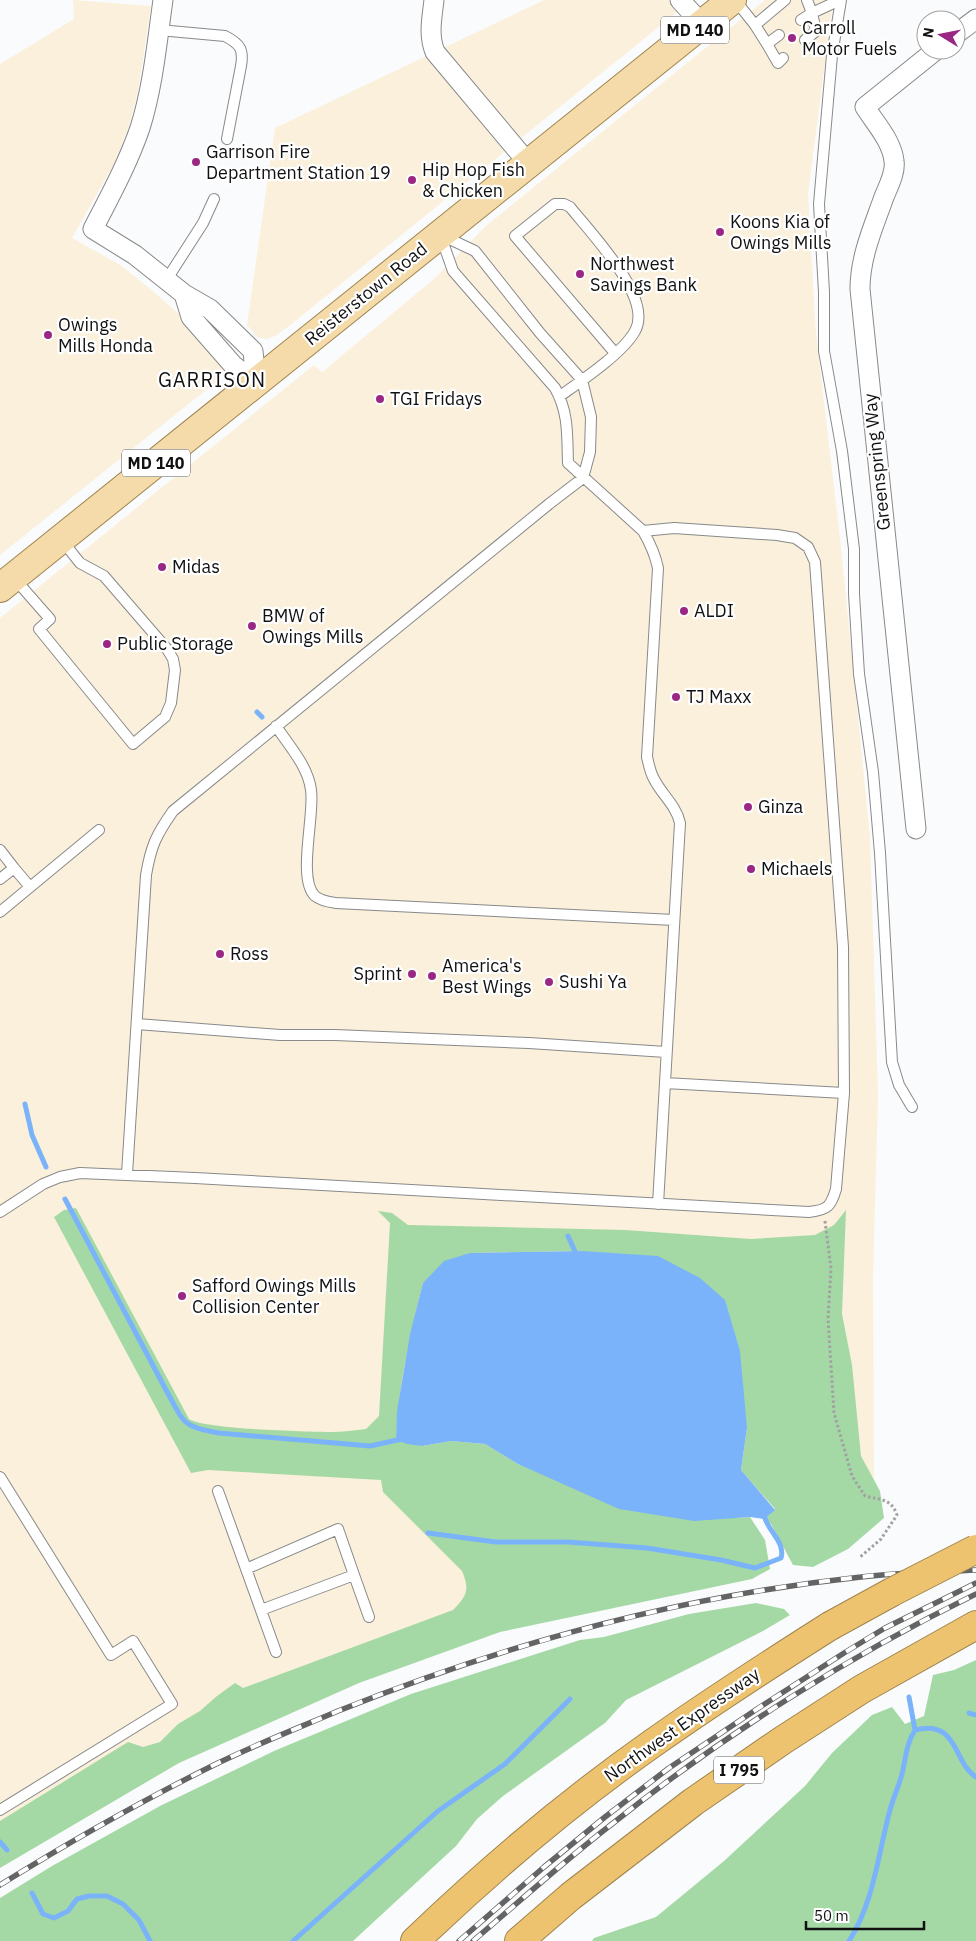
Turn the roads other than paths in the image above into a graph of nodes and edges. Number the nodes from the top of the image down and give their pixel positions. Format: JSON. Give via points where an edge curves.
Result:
{"nodes":[{"id":1,"x":163,"y":0,"type":"edge"},
{"id":2,"x":434,"y":0,"type":"edge"},
{"id":3,"x":680,"y":0,"type":"edge"},
{"id":4,"x":733,"y":0,"type":"edge"},
{"id":5,"x":786,"y":0,"type":"edge"},
{"id":6,"x":807,"y":0,"type":"edge"},
{"id":7,"x":840,"y":0,"type":"edge"},
{"id":8,"x":812,"y":13,"type":"junction"},
{"id":9,"x":801,"y":20,"type":"dead end"},
{"id":10,"x":702,"y":24,"type":"junction"},
{"id":11,"x":754,"y":25,"type":"junction"},
{"id":12,"x":159,"y":30,"type":"junction"},
{"id":13,"x":779,"y":35,"type":"dead end"},
{"id":14,"x":805,"y":40,"type":"dead end"},
{"id":15,"x":767,"y":44,"type":"junction"},
{"id":16,"x":783,"y":58,"type":"dead end"},
{"id":17,"x":924,"y":60,"type":"edge"},
{"id":18,"x":228,"y":140,"type":"dead end"},
{"id":19,"x":529,"y":164,"type":"junction"},
{"id":20,"x":214,"y":199,"type":"dead end"},
{"id":21,"x":441,"y":235,"type":"junction"},
{"id":22,"x":167,"y":279,"type":"junction"},
{"id":23,"x":615,"y":353,"type":"junction"},
{"id":24,"x":582,"y":380,"type":"junction"},
{"id":25,"x":256,"y":383,"type":"junction"},
{"id":26,"x":560,"y":396,"type":"junction"},
{"id":27,"x":583,"y":478,"type":"junction"},
{"id":28,"x":643,"y":531,"type":"junction"},
{"id":29,"x":61,"y":539,"type":"junction"},
{"id":30,"x":7,"y":582,"type":"edge"},
{"id":31,"x":276,"y":726,"type":"junction"},
{"id":32,"x":916,"y":829,"type":"dead end"},
{"id":33,"x":99,"y":830,"type":"dead end"},
{"id":34,"x":0,"y":850,"type":"edge"},
{"id":35,"x":14,"y":868,"type":"junction"},
{"id":36,"x":0,"y":879,"type":"edge"},
{"id":37,"x":30,"y":887,"type":"junction"},
{"id":38,"x":0,"y":912,"type":"edge"},
{"id":39,"x":674,"y":920,"type":"junction"},
{"id":40,"x":137,"y":1024,"type":"junction"},
{"id":41,"x":666,"y":1052,"type":"junction"},
{"id":42,"x":665,"y":1083,"type":"junction"},
{"id":43,"x":844,"y":1093,"type":"junction"},
{"id":44,"x":912,"y":1107,"type":"dead end"},
{"id":45,"x":127,"y":1174,"type":"junction"},
{"id":46,"x":658,"y":1204,"type":"junction"},
{"id":47,"x":0,"y":1212,"type":"edge"},
{"id":48,"x":0,"y":1477,"type":"edge"},
{"id":49,"x":218,"y":1491,"type":"dead end"},
{"id":50,"x":976,"y":1549,"type":"edge"},
{"id":51,"x":246,"y":1569,"type":"junction"},
{"id":52,"x":354,"y":1575,"type":"junction"},
{"id":53,"x":261,"y":1610,"type":"junction"},
{"id":54,"x":369,"y":1617,"type":"dead end"},
{"id":55,"x":976,"y":1625,"type":"edge"},
{"id":56,"x":276,"y":1652,"type":"dead end"},
{"id":57,"x":0,"y":1810,"type":"edge"},
{"id":58,"x":415,"y":1941,"type":"edge"},
{"id":59,"x":519,"y":1941,"type":"edge"}],
"edges":[{"from":1,"to":12,"type":"street"},
{"from":2,"to":19,"type":"street","via":[[431,28],[436,52]]},
{"from":3,"to":10,"type":"street"},
{"from":4,"to":10,"type":"main road","name":"Reisterstown Road","number":"MD 140"},
{"from":4,"to":11,"type":"lane"},
{"from":5,"to":11,"type":"lane"},
{"from":6,"to":8,"type":"lane"},
{"from":7,"to":8,"type":"lane"},
{"from":7,"to":44,"type":"lane","via":[[819,204],[824,351],[842,451],[854,549],[859,674],[877,817],[892,1062],[898,1086]]},
{"from":8,"to":9,"type":"lane"},
{"from":8,"to":14,"type":"lane","via":[[816,31]]},
{"from":10,"to":19,"type":"main road","name":"Reisterstown Road","number":"MD 140"},
{"from":11,"to":15,"type":"lane"},
{"from":12,"to":18,"type":"lane","via":[[225,36],[240,48],[243,54]]},
{"from":12,"to":22,"type":"street","via":[[140,127],[94,229]]},
{"from":13,"to":15,"type":"lane"},
{"from":15,"to":16,"type":"lane","via":[[778,63]]},
{"from":17,"to":32,"type":"street","name":"Greenspring Way","via":[[865,107],[890,146],[895,162],[860,273]]},
{"from":19,"to":21,"type":"main road","name":"Reisterstown Road","number":"MD 140"},
{"from":20,"to":22,"type":"lane","via":[[203,223]]},
{"from":21,"to":24,"type":"lane","via":[[475,251]]},
{"from":21,"to":25,"type":"main road","name":"Reisterstown Road","number":"MD 140"},
{"from":21,"to":26,"type":"lane","via":[[454,271]]},
{"from":22,"to":25,"type":"street","via":[[184,294],[210,309],[253,352]]},
{"from":23,"to":23,"type":"lane","via":[[637,329],[637,304],[616,263],[570,207],[555,204],[515,236]]},
{"from":23,"to":24,"type":"lane"},
{"from":24,"to":26,"type":"lane"},
{"from":24,"to":27,"type":"lane","via":[[591,417],[590,452]]},
{"from":25,"to":29,"type":"main road","name":"Reisterstown Road","number":"MD 140"},
{"from":26,"to":27,"type":"lane","via":[[566,413],[568,463]]},
{"from":27,"to":28,"type":"lane"},
{"from":27,"to":31,"type":"lane"},
{"from":28,"to":39,"type":"lane","via":[[651,544],[658,568],[647,756],[654,781],[678,813],[680,824]]},
{"from":28,"to":43,"type":"lane","via":[[674,528],[795,538],[808,547],[815,562],[843,947]]},
{"from":29,"to":30,"type":"main road","name":"Reisterstown Road","number":"MD 140"},
{"from":29,"to":30,"type":"lane","via":[[80,563],[104,576],[173,659],[171,703],[165,717],[133,744],[39,629],[50,619]]},
{"from":31,"to":39,"type":"lane","via":[[298,758],[312,791],[307,871],[314,895],[323,901]]},
{"from":31,"to":40,"type":"lane","via":[[172,811],[153,841],[146,874]]},
{"from":33,"to":37,"type":"lane"},
{"from":34,"to":35,"type":"lane"},
{"from":35,"to":36,"type":"lane"},
{"from":35,"to":37,"type":"lane"},
{"from":37,"to":38,"type":"lane"},
{"from":39,"to":41,"type":"lane"},
{"from":40,"to":41,"type":"lane","via":[[280,1035],[335,1034]]},
{"from":40,"to":45,"type":"lane"},
{"from":41,"to":42,"type":"lane"},
{"from":42,"to":43,"type":"lane"},
{"from":42,"to":46,"type":"lane"},
{"from":43,"to":46,"type":"lane","via":[[836,1189],[832,1202],[822,1210]]},
{"from":45,"to":46,"type":"lane"},
{"from":45,"to":47,"type":"lane","via":[[80,1173],[60,1177],[43,1184]]},
{"from":48,"to":57,"type":"lane","via":[[111,1655],[133,1641],[172,1704]]},
{"from":49,"to":51,"type":"lane"},
{"from":50,"to":58,"type":"highway","name":"Northwest Expressway","bridge":true,"via":[[830,1626],[652,1744],[523,1844]]},
{"from":51,"to":52,"type":"lane","via":[[338,1530]]},
{"from":51,"to":53,"type":"lane"},
{"from":52,"to":53,"type":"lane"},
{"from":52,"to":54,"type":"lane"},
{"from":53,"to":56,"type":"lane"},
{"from":55,"to":59,"type":"highway","number":"I 795","via":[[862,1689],[710,1790],[571,1896]]}]}
